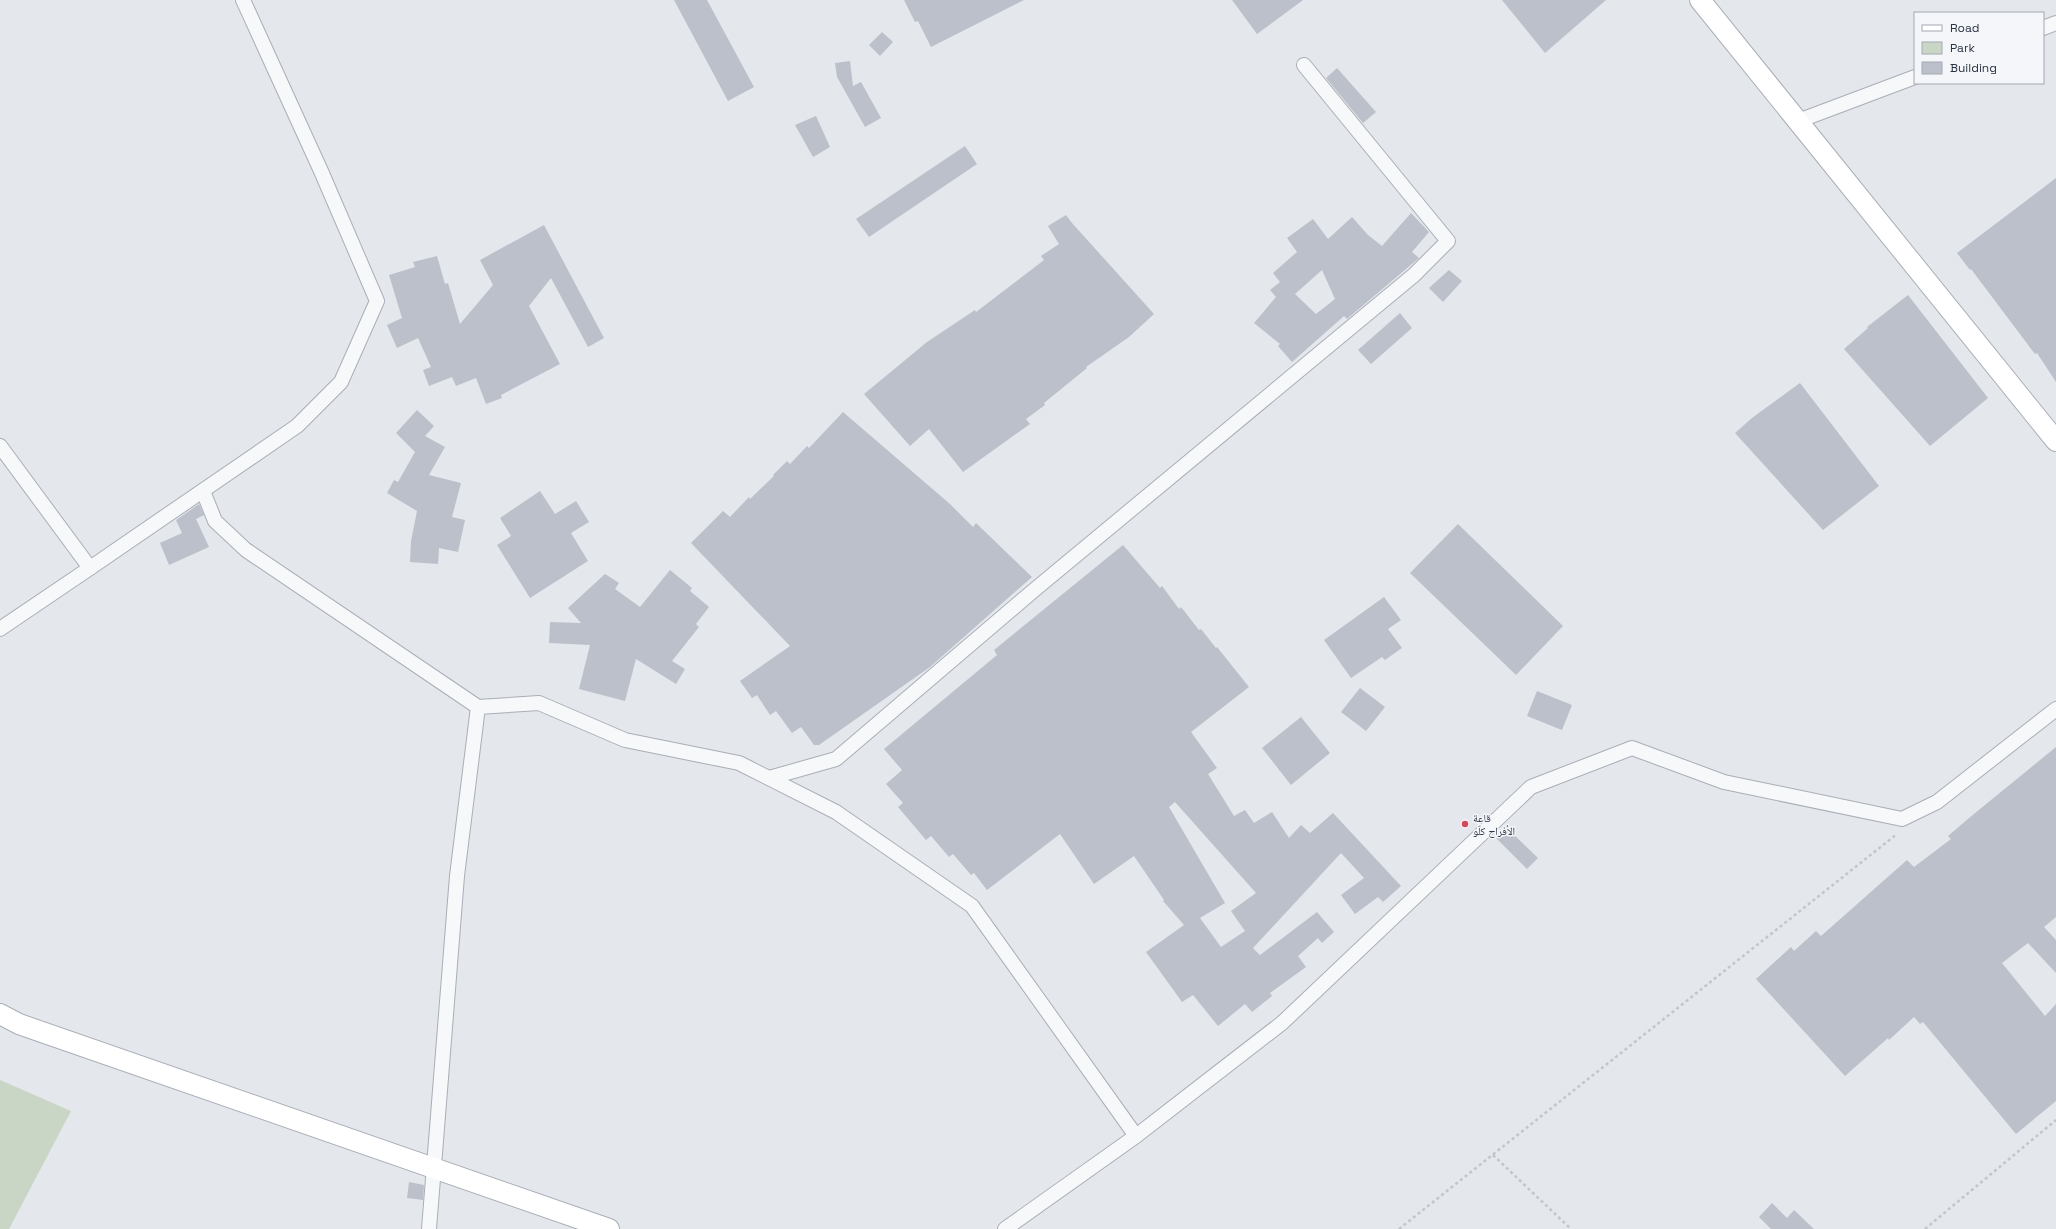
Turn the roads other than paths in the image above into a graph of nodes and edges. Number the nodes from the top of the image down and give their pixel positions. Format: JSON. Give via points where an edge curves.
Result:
{"nodes":[{"id":1,"x":243,"y":0,"type":"edge"},
{"id":2,"x":1700,"y":0,"type":"edge"},
{"id":3,"x":2056,"y":23,"type":"edge"},
{"id":4,"x":2044,"y":28,"type":"edge"},
{"id":5,"x":1304,"y":65,"type":"dead end"},
{"id":6,"x":1914,"y":77,"type":"edge"},
{"id":7,"x":1798,"y":121,"type":"junction"},
{"id":8,"x":2056,"y":441,"type":"edge"},
{"id":9,"x":0,"y":446,"type":"edge"},
{"id":10,"x":203,"y":491,"type":"junction"},
{"id":11,"x":90,"y":568,"type":"junction"},
{"id":12,"x":0,"y":629,"type":"edge"},
{"id":13,"x":478,"y":707,"type":"junction"},
{"id":14,"x":2056,"y":709,"type":"edge"},
{"id":15,"x":769,"y":778,"type":"junction"},
{"id":16,"x":0,"y":1014,"type":"edge"},
{"id":17,"x":1136,"y":1136,"type":"junction"},
{"id":18,"x":434,"y":1167,"type":"junction"},
{"id":19,"x":429,"y":1229,"type":"edge"},
{"id":20,"x":609,"y":1229,"type":"edge"},
{"id":21,"x":1005,"y":1229,"type":"edge"}],
"edges":[{"from":1,"to":10,"type":"street","via":[[377,301],[341,382],[297,426]]},
{"from":2,"to":7,"type":"main road"},
{"from":3,"to":4,"type":"street"},
{"from":5,"to":15,"type":"street","via":[[1448,241],[1414,275],[1033,591],[836,759]]},
{"from":6,"to":7,"type":"street"},
{"from":7,"to":8,"type":"main road"},
{"from":9,"to":11,"type":"street"},
{"from":10,"to":11,"type":"street"},
{"from":10,"to":13,"type":"street","via":[[216,521],[246,550]]},
{"from":11,"to":12,"type":"street"},
{"from":13,"to":15,"type":"street","via":[[539,703],[625,740],[739,763]]},
{"from":13,"to":18,"type":"street","via":[[457,876]]},
{"from":14,"to":17,"type":"street","via":[[1937,802],[1902,819],[1724,782],[1632,748],[1531,787],[1282,1022]]},
{"from":15,"to":17,"type":"street","via":[[836,812],[972,906]]},
{"from":16,"to":18,"type":"main road","via":[[19,1024]]},
{"from":17,"to":21,"type":"street"},
{"from":18,"to":19,"type":"street"},
{"from":18,"to":20,"type":"main road"}]}
